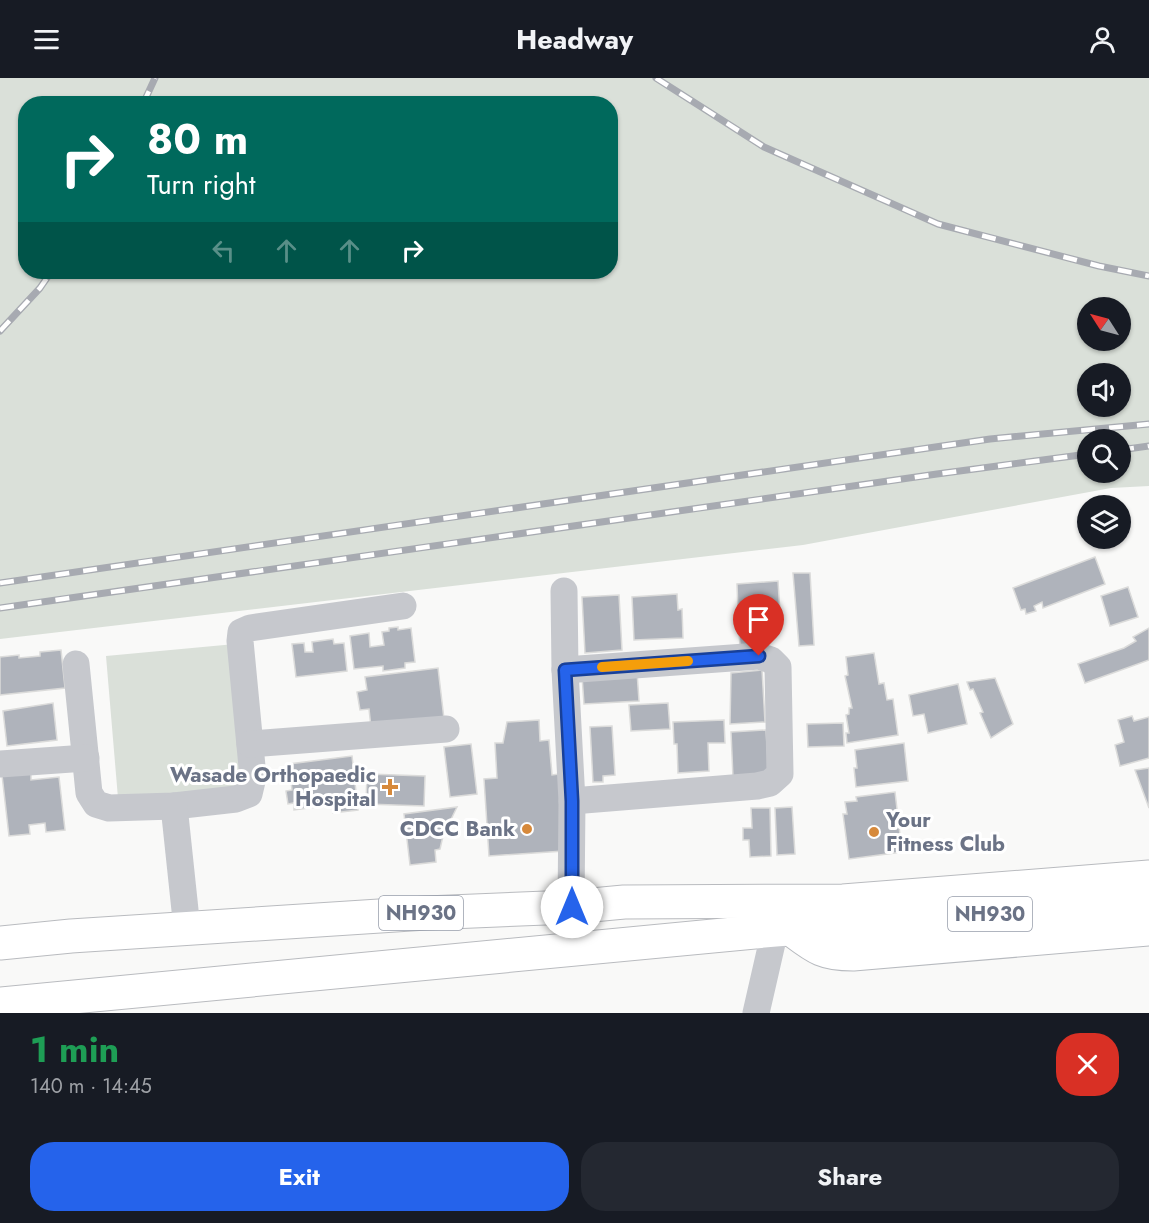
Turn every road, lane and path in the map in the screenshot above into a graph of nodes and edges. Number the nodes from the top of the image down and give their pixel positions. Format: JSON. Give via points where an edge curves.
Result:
{"nodes":[{"id":1,"x":564,"y":591,"type":"dead end"},
{"id":2,"x":404,"y":606,"type":"dead end"},
{"id":3,"x":76,"y":664,"type":"dead end"},
{"id":4,"x":565,"y":670,"type":"junction"},
{"id":5,"x":446,"y":729,"type":"dead end"},
{"id":6,"x":250,"y":744,"type":"junction"},
{"id":7,"x":86,"y":758,"type":"junction"},
{"id":8,"x":0,"y":764,"type":"edge"},
{"id":9,"x":572,"y":801,"type":"junction"},
{"id":10,"x":174,"y":806,"type":"junction"},
{"id":11,"x":1149,"y":877,"type":"edge"},
{"id":12,"x":1149,"y":901,"type":"edge"},
{"id":13,"x":572,"y":907,"type":"junction"},
{"id":14,"x":187,"y":929,"type":"junction"},
{"id":15,"x":1149,"y":929,"type":"edge"},
{"id":16,"x":783,"y":930,"type":"junction"},
{"id":17,"x":0,"y":944,"type":"edge"},
{"id":18,"x":0,"y":1004,"type":"edge"},
{"id":19,"x":35,"y":1007,"type":"edge"},
{"id":20,"x":756,"y":1013,"type":"edge"}],
"edges":[{"from":1,"to":4,"type":"street"},
{"from":2,"to":6,"type":"street","via":[[241,632]]},
{"from":3,"to":7,"type":"street"},
{"from":4,"to":9,"type":"street"},
{"from":4,"to":9,"type":"street","via":[[759,656],[778,667],[780,774],[770,783]]},
{"from":5,"to":6,"type":"street"},
{"from":6,"to":10,"type":"street","via":[[253,777],[249,794],[237,799]]},
{"from":7,"to":8,"type":"street"},
{"from":7,"to":10,"type":"street","via":[[89,793],[96,804],[109,808]]},
{"from":9,"to":13,"type":"street"},
{"from":10,"to":14,"type":"street"},
{"from":11,"to":13,"type":"main road","number":"NH930","via":[[843,901],[624,902]]},
{"from":12,"to":16,"type":"main road","number":"NH930"},
{"from":13,"to":14,"type":"main road","number":"NH930"},
{"from":14,"to":17,"type":"main road","number":"NH930"},
{"from":15,"to":16,"type":"main road","via":[[853,954],[817,949]]},
{"from":16,"to":19,"type":"main road","number":"NH930"},
{"from":16,"to":20,"type":"street"},
{"from":18,"to":19,"type":"main road","number":"NH930"}]}
